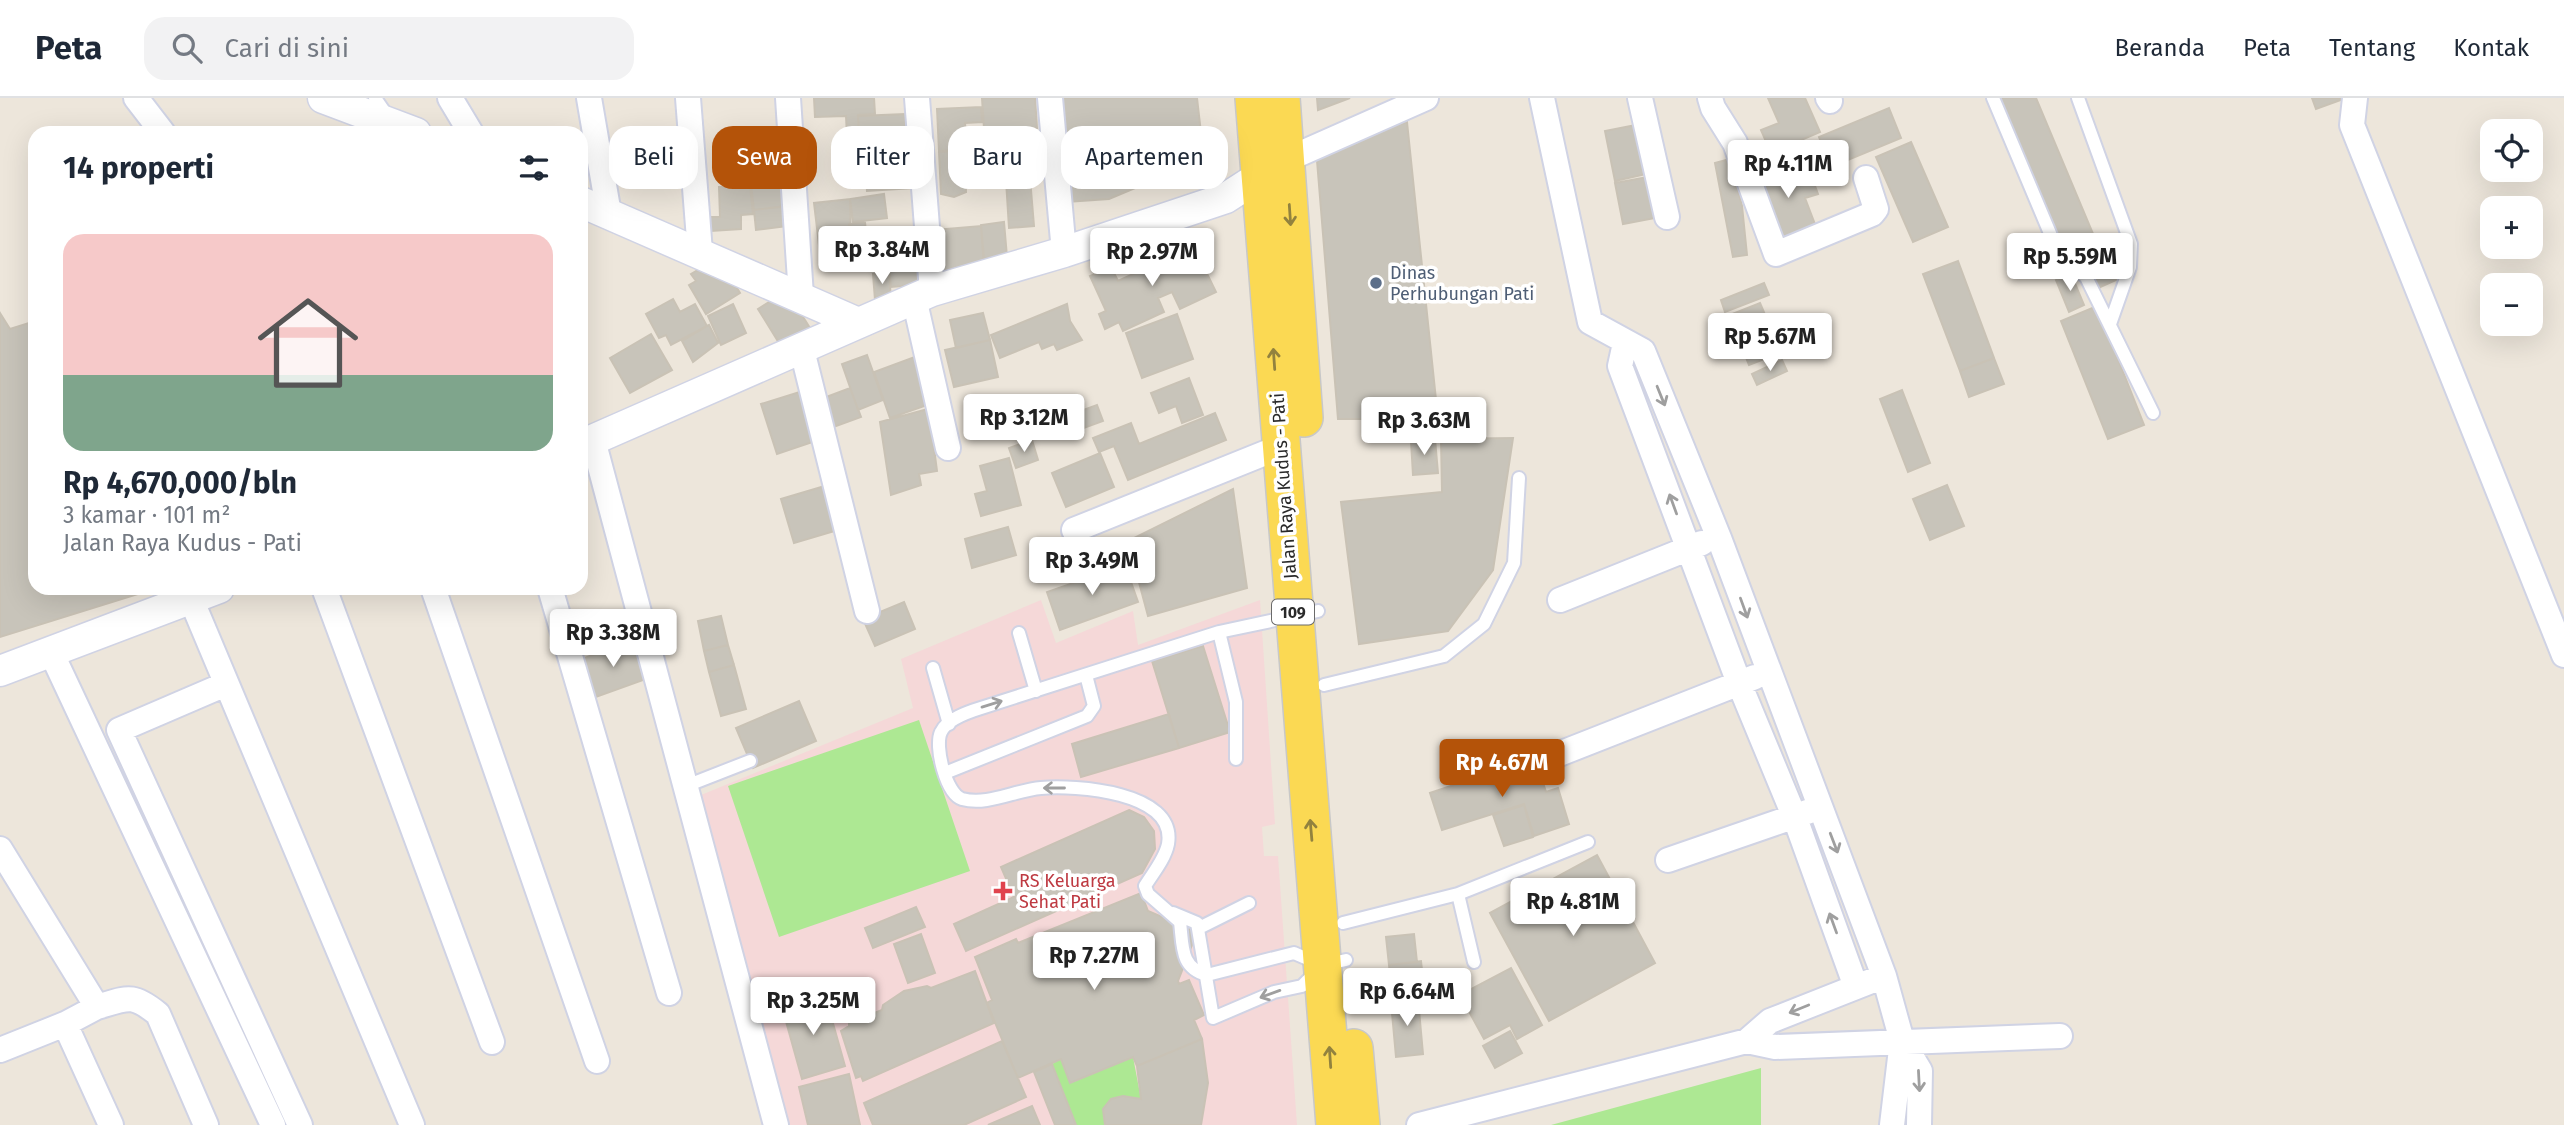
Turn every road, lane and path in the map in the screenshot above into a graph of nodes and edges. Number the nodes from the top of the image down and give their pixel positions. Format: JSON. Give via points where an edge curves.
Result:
{"nodes":[{"id":1,"x":136,"y":98,"type":"edge"},
{"id":2,"x":323,"y":98,"type":"edge"},
{"id":3,"x":375,"y":98,"type":"edge"},
{"id":4,"x":450,"y":98,"type":"edge"},
{"id":5,"x":589,"y":98,"type":"edge"},
{"id":6,"x":688,"y":98,"type":"edge"},
{"id":7,"x":788,"y":98,"type":"edge"},
{"id":8,"x":917,"y":98,"type":"edge"},
{"id":9,"x":1050,"y":98,"type":"edge"},
{"id":10,"x":1254,"y":98,"type":"edge"},
{"id":11,"x":1281,"y":98,"type":"edge"},
{"id":12,"x":1426,"y":98,"type":"edge"},
{"id":13,"x":1542,"y":98,"type":"edge"},
{"id":14,"x":1640,"y":98,"type":"edge"},
{"id":15,"x":1710,"y":98,"type":"edge"},
{"id":16,"x":1993,"y":98,"type":"edge"},
{"id":17,"x":2078,"y":98,"type":"edge"},
{"id":18,"x":2355,"y":98,"type":"edge"},
{"id":19,"x":158,"y":126,"type":"edge"},
{"id":20,"x":399,"y":126,"type":"edge"},
{"id":21,"x":402,"y":126,"type":"edge"},
{"id":22,"x":467,"y":126,"type":"edge"},
{"id":23,"x":1273,"y":168,"type":"junction"},
{"id":24,"x":1866,"y":178,"type":"dead end"},
{"id":25,"x":588,"y":205,"type":"edge"},
{"id":26,"x":609,"y":214,"type":"junction"},
{"id":27,"x":1668,"y":217,"type":"dead end"},
{"id":28,"x":700,"y":252,"type":"junction"},
{"id":29,"x":1064,"y":252,"type":"junction"},
{"id":30,"x":923,"y":294,"type":"junction"},
{"id":31,"x":801,"y":296,"type":"junction"},
{"id":32,"x":856,"y":322,"type":"junction"},
{"id":33,"x":2110,"y":324,"type":"junction"},
{"id":34,"x":1625,"y":343,"type":"junction"},
{"id":35,"x":801,"y":346,"type":"junction"},
{"id":36,"x":2153,"y":413,"type":"dead end"},
{"id":37,"x":588,"y":442,"type":"edge"},
{"id":38,"x":588,"y":445,"type":"edge"},
{"id":39,"x":1280,"y":447,"type":"junction"},
{"id":40,"x":948,"y":448,"type":"dead end"},
{"id":41,"x":1519,"y":478,"type":"dead end"},
{"id":42,"x":1074,"y":530,"type":"dead end"},
{"id":43,"x":1719,"y":538,"type":"junction"},
{"id":44,"x":1689,"y":547,"type":"junction"},
{"id":45,"x":199,"y":595,"type":"edge"},
{"id":46,"x":327,"y":595,"type":"edge"},
{"id":47,"x":435,"y":595,"type":"edge"},
{"id":48,"x":552,"y":595,"type":"edge"},
{"id":49,"x":191,"y":598,"type":"junction"},
{"id":50,"x":1560,"y":600,"type":"dead end"},
{"id":51,"x":867,"y":611,"type":"dead end"},
{"id":52,"x":1306,"y":614,"type":"junction"},
{"id":53,"x":1219,"y":632,"type":"junction"},
{"id":54,"x":1019,"y":633,"type":"dead end"},
{"id":55,"x":51,"y":652,"type":"junction"},
{"id":56,"x":2564,"y":654,"type":"edge"},
{"id":57,"x":933,"y":668,"type":"dead end"},
{"id":58,"x":0,"y":671,"type":"edge"},
{"id":59,"x":1768,"y":673,"type":"junction"},
{"id":60,"x":1086,"y":676,"type":"junction"},
{"id":61,"x":1739,"y":683,"type":"junction"},
{"id":62,"x":226,"y":684,"type":"junction"},
{"id":63,"x":1324,"y":685,"type":"junction"},
{"id":64,"x":1036,"y":691,"type":"junction"},
{"id":65,"x":949,"y":723,"type":"junction"},
{"id":66,"x":1553,"y":756,"type":"dead end"},
{"id":67,"x":1236,"y":759,"type":"dead end"},
{"id":68,"x":750,"y":761,"type":"dead end"},
{"id":69,"x":944,"y":773,"type":"junction"},
{"id":70,"x":686,"y":786,"type":"junction"},
{"id":71,"x":1821,"y":806,"type":"junction"},
{"id":72,"x":1795,"y":818,"type":"junction"},
{"id":73,"x":1588,"y":842,"type":"dead end"},
{"id":74,"x":0,"y":849,"type":"edge"},
{"id":75,"x":1668,"y":860,"type":"dead end"},
{"id":76,"x":1458,"y":894,"type":"junction"},
{"id":77,"x":1250,"y":904,"type":"dead end"},
{"id":78,"x":1173,"y":913,"type":"junction"},
{"id":79,"x":1342,"y":923,"type":"junction"},
{"id":80,"x":1199,"y":929,"type":"junction"},
{"id":81,"x":1334,"y":962,"type":"junction"},
{"id":82,"x":1474,"y":962,"type":"dead end"},
{"id":83,"x":1207,"y":975,"type":"junction"},
{"id":84,"x":1884,"y":976,"type":"junction"},
{"id":85,"x":1856,"y":987,"type":"junction"},
{"id":86,"x":669,"y":993,"type":"dead end"},
{"id":87,"x":97,"y":1007,"type":"junction"},
{"id":88,"x":65,"y":1024,"type":"junction"},
{"id":89,"x":2060,"y":1036,"type":"dead end"},
{"id":90,"x":1747,"y":1041,"type":"junction"},
{"id":91,"x":1902,"y":1041,"type":"junction"},
{"id":92,"x":492,"y":1042,"type":"dead end"},
{"id":93,"x":0,"y":1050,"type":"edge"},
{"id":94,"x":597,"y":1062,"type":"dead end"},
{"id":95,"x":104,"y":1122,"type":"edge"},
{"id":96,"x":206,"y":1125,"type":"edge"},
{"id":97,"x":273,"y":1125,"type":"edge"},
{"id":98,"x":300,"y":1125,"type":"edge"},
{"id":99,"x":412,"y":1125,"type":"edge"},
{"id":100,"x":776,"y":1125,"type":"edge"},
{"id":101,"x":1335,"y":1125,"type":"edge"},
{"id":102,"x":1361,"y":1125,"type":"edge"},
{"id":103,"x":1419,"y":1125,"type":"edge"},
{"id":104,"x":1892,"y":1125,"type":"edge"},
{"id":105,"x":1919,"y":1125,"type":"edge"}],
"edges":[{"from":1,"to":19,"type":"street"},
{"from":2,"to":20,"type":"street"},
{"from":3,"to":21,"type":"lane"},
{"from":4,"to":22,"type":"street"},
{"from":5,"to":26,"type":"street"},
{"from":6,"to":28,"type":"street"},
{"from":7,"to":31,"type":"street"},
{"from":8,"to":30,"type":"street"},
{"from":9,"to":29,"type":"street"},
{"from":10,"to":23,"type":"main road","name":"Jalan Raya Kudus - Pati","number":"109"},
{"from":11,"to":23,"type":"main road","name":"Jalan Raya Kudus - Pati","number":"109"},
{"from":12,"to":23,"type":"street"},
{"from":13,"to":34,"type":"street","via":[[1590,322]]},
{"from":14,"to":27,"type":"street"},
{"from":15,"to":24,"type":"street","via":[[1735,144],[1776,254],[1872,214],[1876,209]]},
{"from":16,"to":33,"type":"lane","via":[[2060,257],[2086,277]]},
{"from":17,"to":33,"type":"lane","via":[[2131,244],[2130,267]]},
{"from":18,"to":56,"type":"street","via":[[2352,125]]},
{"from":23,"to":29,"type":"street","via":[[1226,198]]},
{"from":39,"to":23,"type":"main road","name":"Jalan Raya Kudus - Pati","number":"109","one_way":true},
{"from":23,"to":52,"type":"main road","name":"Jalan Raya Kudus - Pati","number":"109","one_way":true},
{"from":25,"to":26,"type":"street"},
{"from":26,"to":28,"type":"street"},
{"from":28,"to":31,"type":"street"},
{"from":29,"to":30,"type":"street"},
{"from":30,"to":32,"type":"street"},
{"from":30,"to":40,"type":"street"},
{"from":31,"to":32,"type":"street"},
{"from":32,"to":35,"type":"street"},
{"from":33,"to":36,"type":"lane"},
{"from":34,"to":43,"type":"street","one_way":true,"via":[[1643,351]]},
{"from":44,"to":34,"type":"street","one_way":true,"via":[[1620,366]]},
{"from":35,"to":37,"type":"street"},
{"from":35,"to":51,"type":"street"},
{"from":38,"to":70,"type":"street"},
{"from":39,"to":42,"type":"street"},
{"from":39,"to":52,"type":"main road","name":"Jalan Raya Kudus - Pati","number":"109"},
{"from":41,"to":63,"type":"lane","via":[[1514,563],[1484,624],[1444,656]]},
{"from":43,"to":44,"type":"street"},
{"from":43,"to":59,"type":"street","one_way":true},
{"from":44,"to":50,"type":"street"},
{"from":44,"to":61,"type":"street"},
{"from":45,"to":49,"type":"street"},
{"from":46,"to":92,"type":"street"},
{"from":47,"to":94,"type":"street"},
{"from":48,"to":86,"type":"street"},
{"from":49,"to":55,"type":"street"},
{"from":49,"to":62,"type":"street"},
{"from":52,"to":53,"type":"lane"},
{"from":52,"to":63,"type":"main road","name":"Jalan Raya Kudus - Pati","number":"109"},
{"from":81,"to":52,"type":"main road","name":"Jalan Raya Kudus - Pati","number":"109","one_way":true},
{"from":53,"to":60,"type":"lane"},
{"from":53,"to":67,"type":"lane","via":[[1236,702]]},
{"from":54,"to":64,"type":"lane"},
{"from":55,"to":58,"type":"street"},
{"from":55,"to":97,"type":"street"},
{"from":57,"to":65,"type":"lane"},
{"from":59,"to":61,"type":"street"},
{"from":59,"to":71,"type":"street"},
{"from":60,"to":64,"type":"lane"},
{"from":60,"to":69,"type":"lane","via":[[1094,706],[1087,716]]},
{"from":61,"to":66,"type":"street"},
{"from":61,"to":72,"type":"street"},
{"from":62,"to":98,"type":"street","via":[[120,730]]},
{"from":62,"to":99,"type":"street"},
{"from":63,"to":79,"type":"main road","name":"Jalan Raya Kudus - Pati","number":"109"},
{"from":65,"to":64,"type":"lane","one_way":true,"via":[[963,714]]},
{"from":65,"to":69,"type":"lane","via":[[941,730],[939,741]]},
{"from":68,"to":70,"type":"lane"},
{"from":78,"to":69,"type":"lane","one_way":true,"via":[[1148,894],[1145,886],[1168,844],[1168,830],[1158,815],[1122,793],[1039,788],[987,800],[964,799],[949,788]]},
{"from":70,"to":100,"type":"street"},
{"from":71,"to":72,"type":"street"},
{"from":71,"to":84,"type":"street","one_way":true},
{"from":72,"to":75,"type":"street"},
{"from":85,"to":72,"type":"street","one_way":true},
{"from":73,"to":76,"type":"lane"},
{"from":74,"to":87,"type":"street"},
{"from":76,"to":79,"type":"lane"},
{"from":76,"to":82,"type":"lane"},
{"from":77,"to":80,"type":"lane"},
{"from":78,"to":80,"type":"lane","via":[[1193,920]]},
{"from":78,"to":83,"type":"lane","via":[[1180,922],[1188,967]]},
{"from":79,"to":81,"type":"main road","name":"Jalan Raya Kudus - Pati","number":"109"},
{"from":80,"to":83,"type":"lane"},
{"from":81,"to":83,"type":"lane","via":[[1294,953]]},
{"from":81,"to":83,"type":"lane","one_way":true,"via":[[1302,986],[1274,992],[1213,1018]]},
{"from":101,"to":81,"type":"main road","name":"Jalan Raya Kudus - Pati","number":"109","one_way":true},
{"from":81,"to":102,"type":"main road","name":"Jalan Raya Kudus - Pati","number":"109"},
{"from":84,"to":85,"type":"street"},
{"from":84,"to":91,"type":"street"},
{"from":85,"to":90,"type":"street","one_way":true,"via":[[1770,1021]]},
{"from":87,"to":88,"type":"street"},
{"from":87,"to":96,"type":"street","via":[[137,999],[158,1014]]},
{"from":88,"to":93,"type":"street"},
{"from":88,"to":95,"type":"street"},
{"from":89,"to":91,"type":"street"},
{"from":90,"to":91,"type":"street","via":[[1775,1047]]},
{"from":90,"to":103,"type":"street"},
{"from":91,"to":104,"type":"street"},
{"from":91,"to":105,"type":"street","one_way":true,"via":[[1920,1071]]}]}
